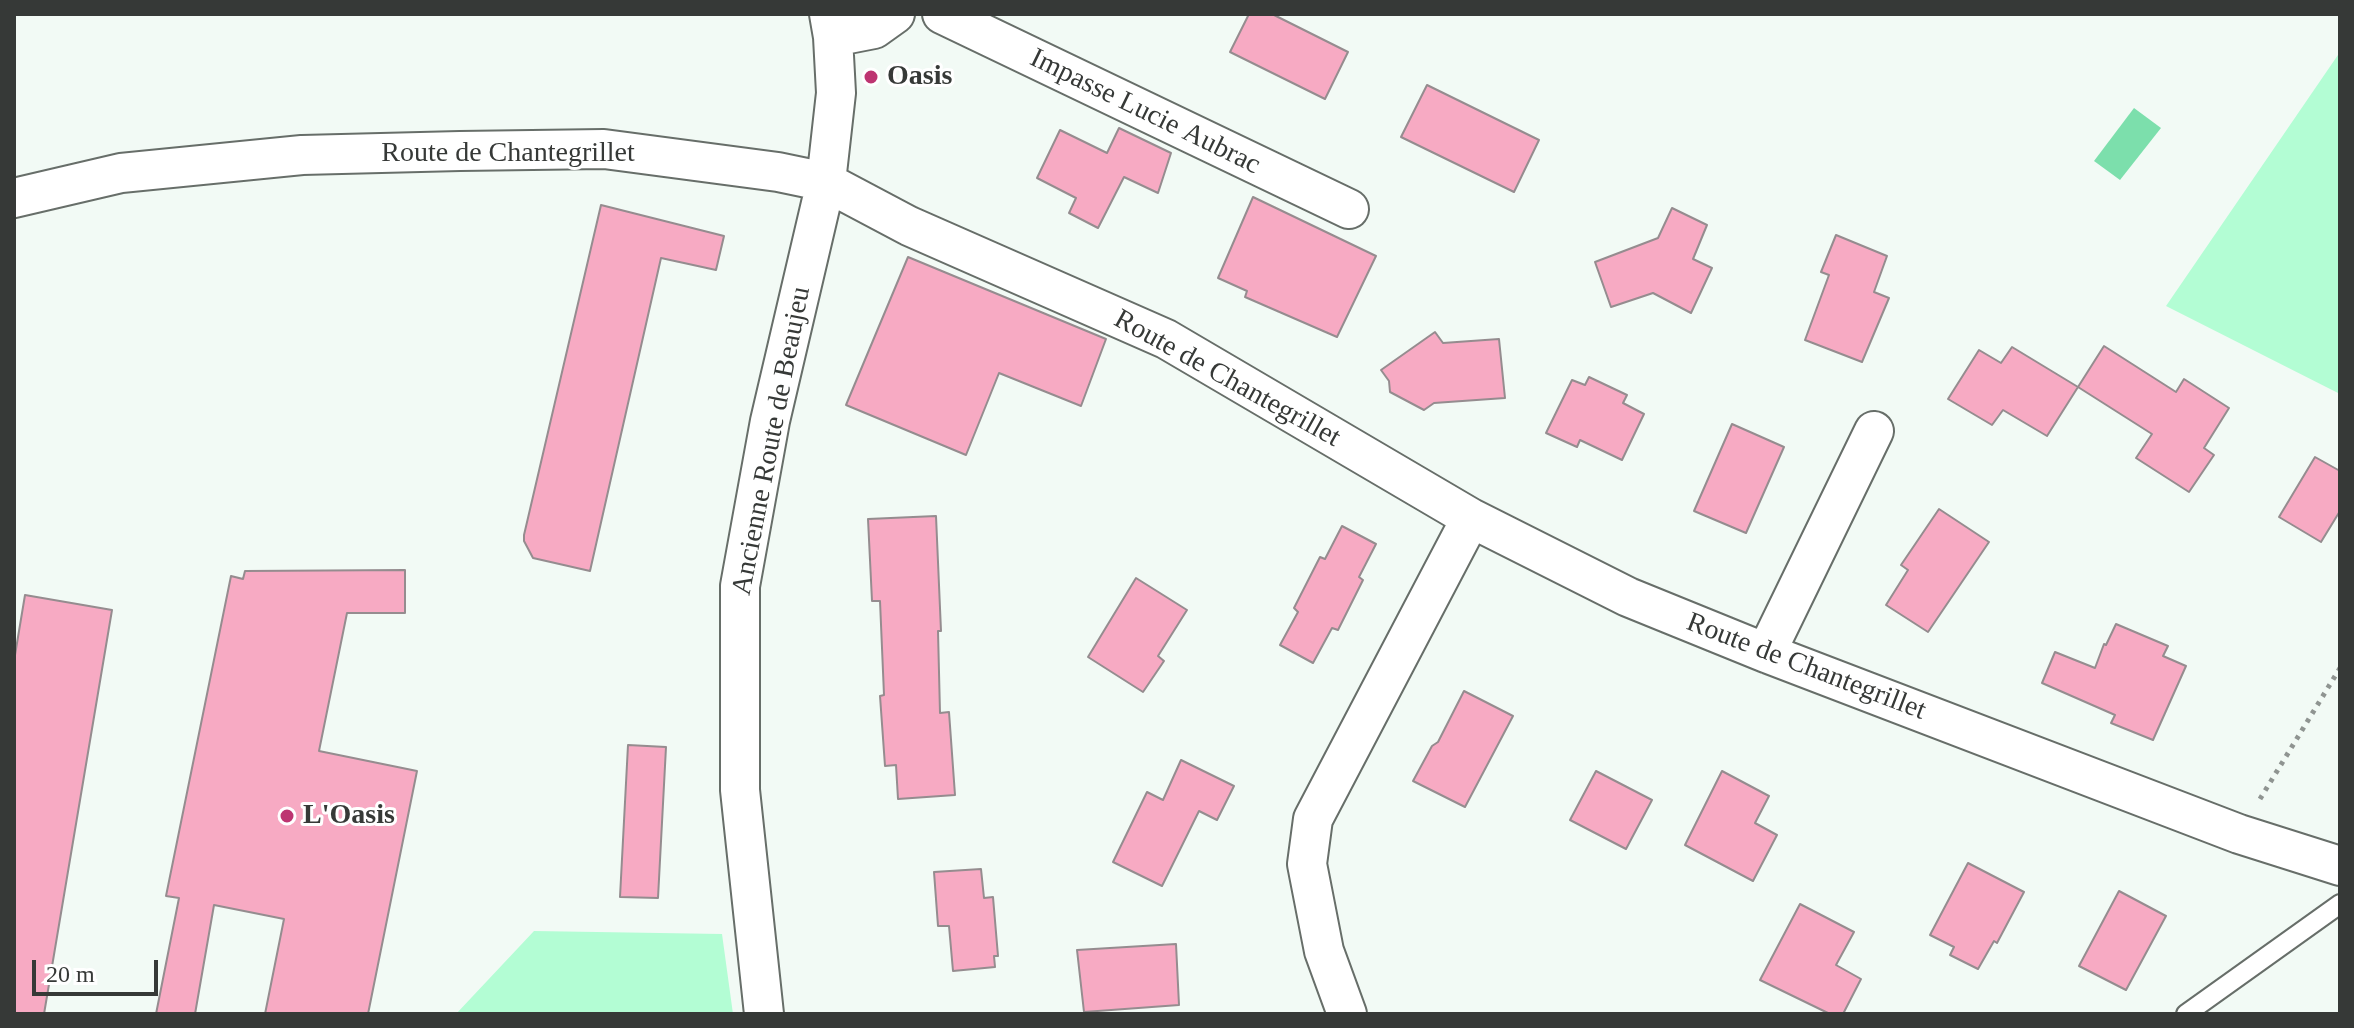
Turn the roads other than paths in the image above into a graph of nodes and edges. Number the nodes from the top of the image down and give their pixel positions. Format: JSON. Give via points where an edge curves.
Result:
{"nodes":[{"id":1,"x":895,"y":14,"type":"edge"},
{"id":2,"x":942,"y":14,"type":"edge"},
{"id":3,"x":831,"y":26,"type":"edge"},
{"id":4,"x":826,"y":182,"type":"junction"},
{"id":5,"x":14,"y":198,"type":"edge"},
{"id":6,"x":1349,"y":209,"type":"dead end"},
{"id":7,"x":1874,"y":431,"type":"dead end"},
{"id":8,"x":1471,"y":518,"type":"junction"},
{"id":9,"x":1766,"y":653,"type":"junction"},
{"id":10,"x":2340,"y":866,"type":"edge"},
{"id":11,"x":2340,"y":904,"type":"edge"},
{"id":12,"x":764,"y":1014,"type":"edge"},
{"id":13,"x":1347,"y":1014,"type":"edge"},
{"id":14,"x":2186,"y":1014,"type":"edge"}],
"edges":[{"from":1,"to":3,"type":"street","via":[[874,29]]},
{"from":2,"to":6,"type":"street","name":"Impasse Lucie Aubrac"},
{"from":3,"to":4,"type":"street","name":"Ancienne Route de Beaujeu","via":[[836,93]]},
{"from":4,"to":5,"type":"street","name":"Route de Chantegrillet","via":[[604,149],[460,151],[302,155],[121,173]]},
{"from":4,"to":8,"type":"street","name":"Route de Chantegrillet","via":[[909,226],[1166,339]]},
{"from":4,"to":12,"type":"street","name":"Ancienne Route de Beaujeu","via":[[770,421],[740,586],[740,790]]},
{"from":7,"to":9,"type":"street"},
{"from":8,"to":9,"type":"street","name":"Route de Chantegrillet","via":[[1628,597]]},
{"from":8,"to":13,"type":"street","via":[[1313,819],[1307,864],[1324,951]]},
{"from":9,"to":10,"type":"street","name":"Route de Chantegrillet","via":[[2239,834]]},
{"from":11,"to":14,"type":"lane"}]}
